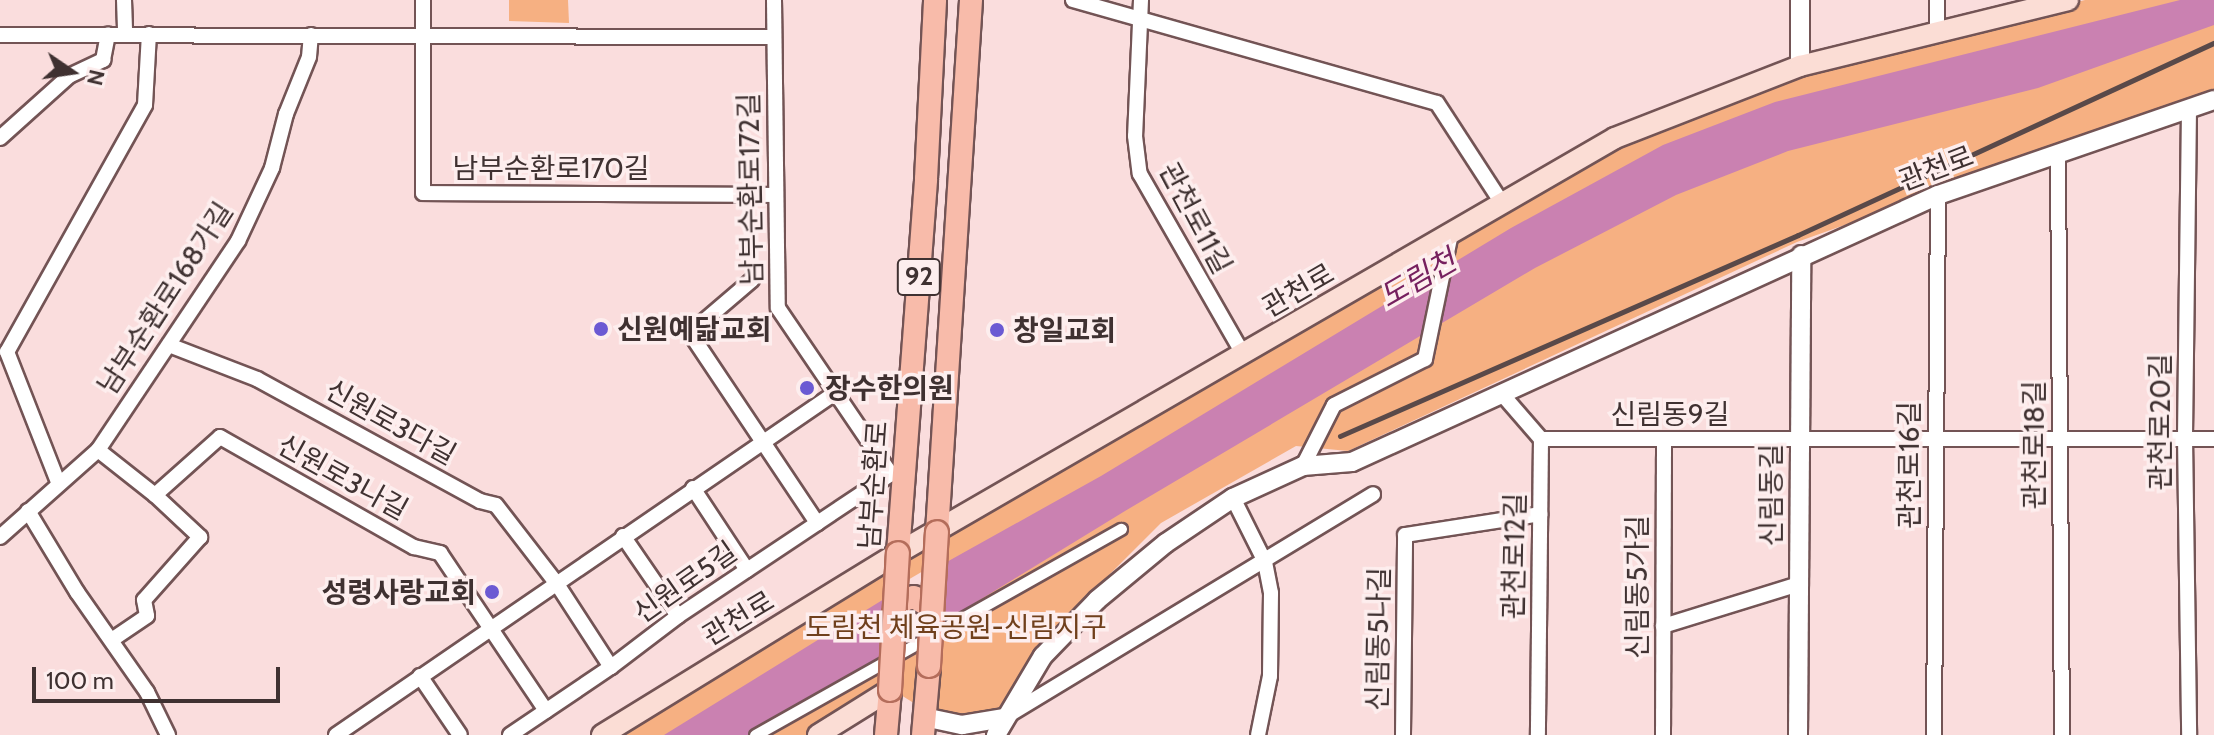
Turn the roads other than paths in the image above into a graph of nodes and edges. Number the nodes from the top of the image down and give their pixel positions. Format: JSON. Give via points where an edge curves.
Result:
{"nodes":[{"id":1,"x":124,"y":0,"type":"edge"},
{"id":2,"x":423,"y":0,"type":"edge"},
{"id":3,"x":774,"y":0,"type":"edge"},
{"id":4,"x":935,"y":0,"type":"edge"},
{"id":5,"x":971,"y":0,"type":"edge"},
{"id":6,"x":1073,"y":0,"type":"edge"},
{"id":7,"x":1141,"y":0,"type":"edge"},
{"id":8,"x":1800,"y":0,"type":"edge"},
{"id":9,"x":1937,"y":0,"type":"edge"},
{"id":10,"x":2068,"y":0,"type":"edge"},
{"id":11,"x":1140,"y":19,"type":"junction"},
{"id":12,"x":1937,"y":32,"type":"junction"},
{"id":13,"x":108,"y":34,"type":"junction"},
{"id":14,"x":125,"y":34,"type":"junction"},
{"id":15,"x":149,"y":34,"type":"junction"},
{"id":16,"x":0,"y":35,"type":"edge"},
{"id":17,"x":311,"y":35,"type":"junction"},
{"id":18,"x":424,"y":35,"type":"junction"},
{"id":19,"x":774,"y":37,"type":"junction"},
{"id":20,"x":1800,"y":66,"type":"junction"},
{"id":21,"x":2214,"y":100,"type":"edge"},
{"id":22,"x":2189,"y":109,"type":"junction"},
{"id":23,"x":0,"y":138,"type":"edge"},
{"id":24,"x":2058,"y":154,"type":"junction"},
{"id":25,"x":776,"y":195,"type":"junction"},
{"id":26,"x":1938,"y":195,"type":"junction"},
{"id":27,"x":1502,"y":203,"type":"junction"},
{"id":28,"x":1451,"y":233,"type":"junction"},
{"id":29,"x":1801,"y":255,"type":"junction"},
{"id":30,"x":752,"y":280,"type":"dead end"},
{"id":31,"x":169,"y":345,"type":"junction"},
{"id":32,"x":1243,"y":354,"type":"junction"},
{"id":33,"x":912,"y":372,"type":"junction"},
{"id":34,"x":948,"y":375,"type":"junction"},
{"id":35,"x":835,"y":393,"type":"junction"},
{"id":36,"x":1501,"y":393,"type":"junction"},
{"id":37,"x":2185,"y":437,"type":"junction"},
{"id":38,"x":2060,"y":438,"type":"junction"},
{"id":39,"x":1541,"y":439,"type":"junction"},
{"id":40,"x":2214,"y":439,"type":"edge"},
{"id":41,"x":1664,"y":440,"type":"junction"},
{"id":42,"x":1935,"y":440,"type":"junction"},
{"id":43,"x":764,"y":441,"type":"junction"},
{"id":44,"x":1800,"y":441,"type":"junction"},
{"id":45,"x":98,"y":450,"type":"junction"},
{"id":46,"x":1303,"y":466,"type":"junction"},
{"id":47,"x":898,"y":475,"type":"junction"},
{"id":48,"x":58,"y":482,"type":"junction"},
{"id":49,"x":693,"y":488,"type":"junction"},
{"id":50,"x":1373,"y":494,"type":"dead end"},
{"id":51,"x":155,"y":495,"type":"junction"},
{"id":52,"x":1233,"y":498,"type":"junction"},
{"id":53,"x":28,"y":511,"type":"junction"},
{"id":54,"x":1540,"y":514,"type":"junction"},
{"id":55,"x":817,"y":523,"type":"junction"},
{"id":56,"x":1121,"y":529,"type":"dead end"},
{"id":57,"x":937,"y":532,"type":"junction"},
{"id":58,"x":623,"y":536,"type":"junction"},
{"id":59,"x":0,"y":537,"type":"edge"},
{"id":60,"x":898,"y":553,"type":"junction"},
{"id":61,"x":1265,"y":562,"type":"junction"},
{"id":62,"x":747,"y":570,"type":"junction"},
{"id":63,"x":557,"y":584,"type":"junction"},
{"id":64,"x":1799,"y":584,"type":"junction"},
{"id":65,"x":678,"y":616,"type":"junction"},
{"id":66,"x":893,"y":616,"type":"junction"},
{"id":67,"x":932,"y":618,"type":"junction"},
{"id":68,"x":1663,"y":626,"type":"junction"},
{"id":69,"x":490,"y":629,"type":"junction"},
{"id":70,"x":113,"y":639,"type":"junction"},
{"id":71,"x":611,"y":667,"type":"junction"},
{"id":72,"x":420,"y":676,"type":"junction"},
{"id":73,"x":890,"y":690,"type":"junction"},
{"id":74,"x":546,"y":711,"type":"junction"},
{"id":75,"x":924,"y":726,"type":"edge"},
{"id":76,"x":1000,"y":727,"type":"edge"},
{"id":77,"x":357,"y":730,"type":"edge"},
{"id":78,"x":168,"y":735,"type":"edge"},
{"id":79,"x":336,"y":735,"type":"edge"},
{"id":80,"x":460,"y":735,"type":"edge"},
{"id":81,"x":510,"y":735,"type":"edge"},
{"id":82,"x":602,"y":735,"type":"edge"},
{"id":83,"x":755,"y":735,"type":"edge"},
{"id":84,"x":818,"y":735,"type":"edge"},
{"id":85,"x":886,"y":735,"type":"edge"},
{"id":86,"x":1258,"y":735,"type":"edge"},
{"id":87,"x":1403,"y":735,"type":"edge"},
{"id":88,"x":1538,"y":735,"type":"edge"},
{"id":89,"x":1663,"y":735,"type":"edge"},
{"id":90,"x":1798,"y":735,"type":"edge"},
{"id":91,"x":1934,"y":735,"type":"edge"},
{"id":92,"x":2062,"y":735,"type":"edge"},
{"id":93,"x":2189,"y":735,"type":"edge"}],
"edges":[{"from":1,"to":14,"type":"street"},
{"from":2,"to":18,"type":"street","name":"남부순환로170길"},
{"from":3,"to":19,"type":"street","name":"남부순환로172길"},
{"from":4,"to":33,"type":"main road","name":"남부순환로","number":"92"},
{"from":5,"to":34,"type":"main road","number":"92"},
{"from":6,"to":11,"type":"street"},
{"from":7,"to":11,"type":"street","name":"관천로11길"},
{"from":8,"to":20,"type":"street"},
{"from":9,"to":12,"type":"street"},
{"from":10,"to":12,"type":"main road","name":"관천로"},
{"from":11,"to":27,"type":"street","via":[[1437,103]]},
{"from":11,"to":32,"type":"street","name":"관천로11길","via":[[1135,136],[1140,174]]},
{"from":12,"to":20,"type":"main road","name":"관천로"},
{"from":13,"to":14,"type":"street"},
{"from":13,"to":16,"type":"street"},
{"from":13,"to":23,"type":"street","via":[[103,60],[69,76]]},
{"from":14,"to":15,"type":"street"},
{"from":15,"to":17,"type":"street"},
{"from":15,"to":48,"type":"street","via":[[145,105],[7,352]]},
{"from":17,"to":18,"type":"street"},
{"from":17,"to":31,"type":"street","name":"남부순환로168가길","via":[[309,57],[272,168],[238,241]]},
{"from":18,"to":19,"type":"street"},
{"from":18,"to":25,"type":"street","name":"남부순환로170길","via":[[423,193]]},
{"from":19,"to":25,"type":"street","name":"남부순환로172길"},
{"from":20,"to":27,"type":"main road","name":"관천로","via":[[1615,138]]},
{"from":21,"to":22,"type":"street","name":"관천로"},
{"from":22,"to":24,"type":"street","name":"관천로"},
{"from":22,"to":37,"type":"street","name":"관천로20길"},
{"from":24,"to":26,"type":"street","name":"관천로"},
{"from":24,"to":38,"type":"street","name":"관천로18길"},
{"from":25,"to":35,"type":"street","name":"남부순환로172길","via":[[778,308]]},
{"from":26,"to":29,"type":"street","name":"관천로"},
{"from":26,"to":42,"type":"street","name":"관천로16길"},
{"from":27,"to":28,"type":"main road","name":"관천로"},
{"from":28,"to":32,"type":"main road","name":"관천로"},
{"from":28,"to":46,"type":"street","via":[[1425,359],[1334,405]]},
{"from":29,"to":36,"type":"street","name":"관천로"},
{"from":29,"to":44,"type":"street","name":"신림동길"},
{"from":30,"to":43,"type":"street","via":[[690,333]]},
{"from":31,"to":45,"type":"street","name":"남부순환로168가길"},
{"from":31,"to":63,"type":"street","name":"신원로3다길","via":[[257,379],[496,505]]},
{"from":32,"to":57,"type":"main road","name":"관천로"},
{"from":33,"to":34,"type":"main road","via":[[915,384],[932,392]]},
{"from":33,"to":47,"type":"main road","name":"남부순환로","number":"92"},
{"from":34,"to":57,"type":"main road","number":"92"},
{"from":35,"to":43,"type":"street"},
{"from":35,"to":47,"type":"street","name":"남부순환로172길"},
{"from":36,"to":39,"type":"street"},
{"from":36,"to":46,"type":"street","name":"관천로","via":[[1352,462]]},
{"from":37,"to":38,"type":"street","name":"신림동9길"},
{"from":37,"to":40,"type":"street","name":"신림동9길"},
{"from":37,"to":93,"type":"street","name":"관천로20길"},
{"from":38,"to":42,"type":"street","name":"신림동9길"},
{"from":38,"to":92,"type":"street","name":"관천로18길"},
{"from":39,"to":41,"type":"street","name":"신림동9길"},
{"from":39,"to":54,"type":"street","name":"관천로12길"},
{"from":41,"to":44,"type":"street","name":"신림동9길"},
{"from":41,"to":68,"type":"street","name":"신림동5가길"},
{"from":42,"to":44,"type":"street","name":"신림동9길"},
{"from":42,"to":91,"type":"street","name":"관천로16길"},
{"from":43,"to":49,"type":"street"},
{"from":43,"to":55,"type":"street"},
{"from":44,"to":64,"type":"street","name":"신림동길"},
{"from":45,"to":48,"type":"street","name":"남부순환로168가길"},
{"from":45,"to":51,"type":"street"},
{"from":46,"to":52,"type":"street","name":"관천로"},
{"from":47,"to":55,"type":"street","name":"신원로5길"},
{"from":47,"to":60,"type":"main road","name":"남부순환로","number":"92"},
{"from":48,"to":53,"type":"street","name":"남부순환로168가길"},
{"from":49,"to":58,"type":"street"},
{"from":49,"to":62,"type":"street"},
{"from":50,"to":61,"type":"street"},
{"from":51,"to":69,"type":"street","name":"신원로3나길","via":[[220,437],[414,547],[440,553]]},
{"from":51,"to":70,"type":"street","via":[[200,537],[144,600],[147,616]]},
{"from":52,"to":61,"type":"street"},
{"from":52,"to":76,"type":"street","name":"관천로","via":[[1166,543],[1097,600],[1043,656]]},
{"from":53,"to":59,"type":"street","name":"남부순환로168가길"},
{"from":53,"to":70,"type":"street"},
{"from":54,"to":87,"type":"street","name":"신림동5나길","via":[[1405,535]]},
{"from":54,"to":88,"type":"street","name":"관천로12길"},
{"from":55,"to":62,"type":"street","name":"신원로5길"},
{"from":56,"to":83,"type":"street"},
{"from":57,"to":60,"type":"main road","name":"관천로"},
{"from":57,"to":67,"type":"main road","number":"92","bridge":true},
{"from":58,"to":63,"type":"street"},
{"from":58,"to":65,"type":"street"},
{"from":60,"to":66,"type":"main road","name":"남부순환로","number":"92","bridge":true},
{"from":60,"to":82,"type":"main road","name":"관천로"},
{"from":61,"to":76,"type":"street"},
{"from":61,"to":86,"type":"street","via":[[1272,630],[1270,676]]},
{"from":62,"to":65,"type":"street","name":"신원로5길"},
{"from":63,"to":69,"type":"street"},
{"from":63,"to":71,"type":"street","name":"신원로3다길"},
{"from":64,"to":68,"type":"street"},
{"from":64,"to":90,"type":"street","name":"신림동길"},
{"from":65,"to":71,"type":"street","name":"신원로5길"},
{"from":66,"to":67,"type":"main road","bridge":true,"via":[[898,604],[914,597],[929,606]]},
{"from":66,"to":73,"type":"main road","name":"남부순환로","number":"92","bridge":true},
{"from":67,"to":75,"type":"main road","number":"92","bridge":true},
{"from":68,"to":89,"type":"street","name":"신림동5가길"},
{"from":69,"to":72,"type":"street"},
{"from":69,"to":74,"type":"street"},
{"from":70,"to":78,"type":"street"},
{"from":71,"to":74,"type":"street","name":"신원로5길"},
{"from":72,"to":77,"type":"street"},
{"from":72,"to":80,"type":"street"},
{"from":73,"to":84,"type":"main road"},
{"from":73,"to":85,"type":"main road","name":"남부순환로","number":"92"},
{"from":74,"to":81,"type":"street","name":"신원로5길"},
{"from":75,"to":76,"type":"street"},
{"from":77,"to":79,"type":"street"}]}
